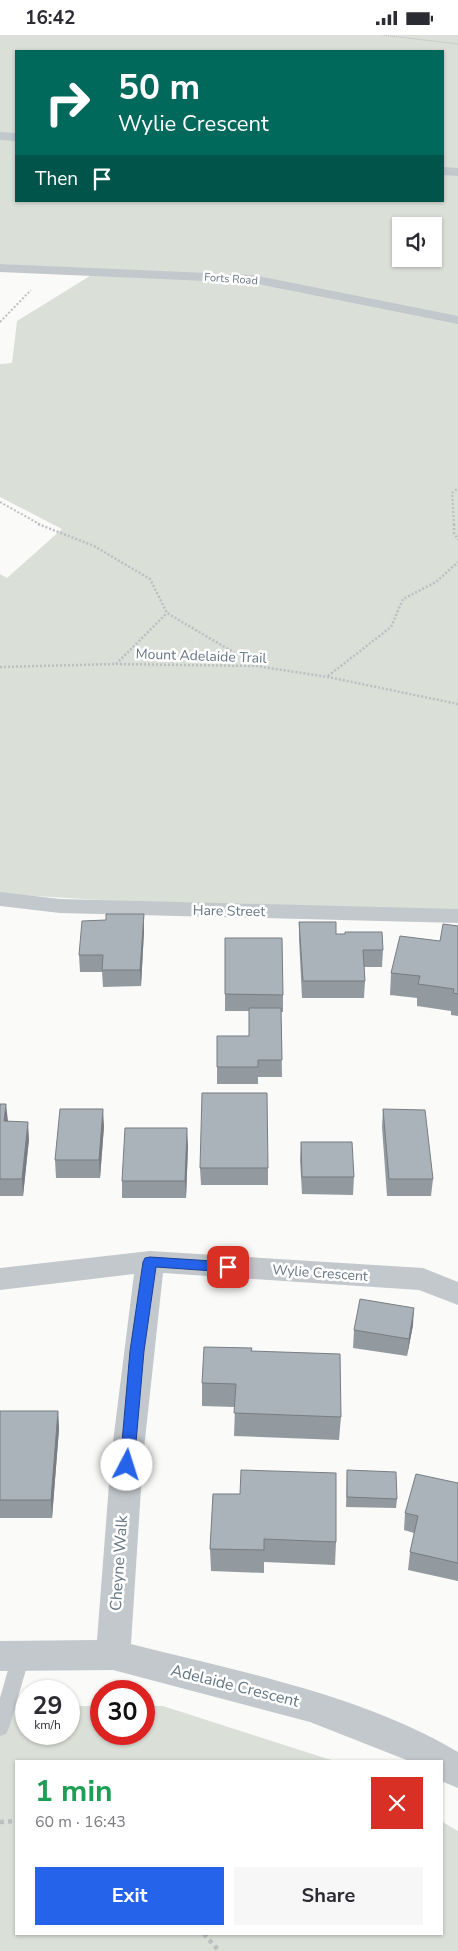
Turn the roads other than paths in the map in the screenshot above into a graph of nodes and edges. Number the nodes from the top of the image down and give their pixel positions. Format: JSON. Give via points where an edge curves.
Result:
{"nodes":[{"id":1,"x":0,"y":136,"type":"edge"},
{"id":2,"x":15,"y":137,"type":"edge"},
{"id":3,"x":444,"y":171,"type":"edge"},
{"id":4,"x":458,"y":172,"type":"edge"},
{"id":5,"x":0,"y":268,"type":"edge"},
{"id":6,"x":458,"y":320,"type":"edge"},
{"id":7,"x":0,"y":899,"type":"edge"},
{"id":8,"x":458,"y":917,"type":"edge"},
{"id":9,"x":150,"y":1262,"type":"junction"},
{"id":10,"x":0,"y":1279,"type":"edge"},
{"id":11,"x":458,"y":1294,"type":"edge"},
{"id":12,"x":113,"y":1655,"type":"junction"},
{"id":13,"x":10,"y":1656,"type":"edge"},
{"id":14,"x":0,"y":1729,"type":"edge"},
{"id":15,"x":439,"y":1760,"type":"edge"},
{"id":16,"x":443,"y":1762,"type":"edge"},
{"id":17,"x":458,"y":1771,"type":"edge"}],
"edges":[{"from":1,"to":2,"type":"street"},
{"from":3,"to":4,"type":"street"},
{"from":5,"to":6,"type":"street","name":"Forts Road","via":[[253,279]]},
{"from":7,"to":8,"type":"street","name":"Hare Street","via":[[60,906]]},
{"from":9,"to":10,"type":"street","name":"Wylie Crescent"},
{"from":9,"to":11,"type":"street","name":"Wylie Crescent","via":[[423,1279]]},
{"from":9,"to":12,"type":"street","name":"Cheyne Walk","via":[[137,1351]]},
{"from":12,"to":13,"type":"street","name":"Adelaide Crescent"},
{"from":12,"to":15,"type":"street","name":"Adelaide Crescent","via":[[312,1706],[414,1745]]},
{"from":13,"to":14,"type":"lane"},
{"from":16,"to":17,"type":"street","name":"Adelaide Crescent"}]}
